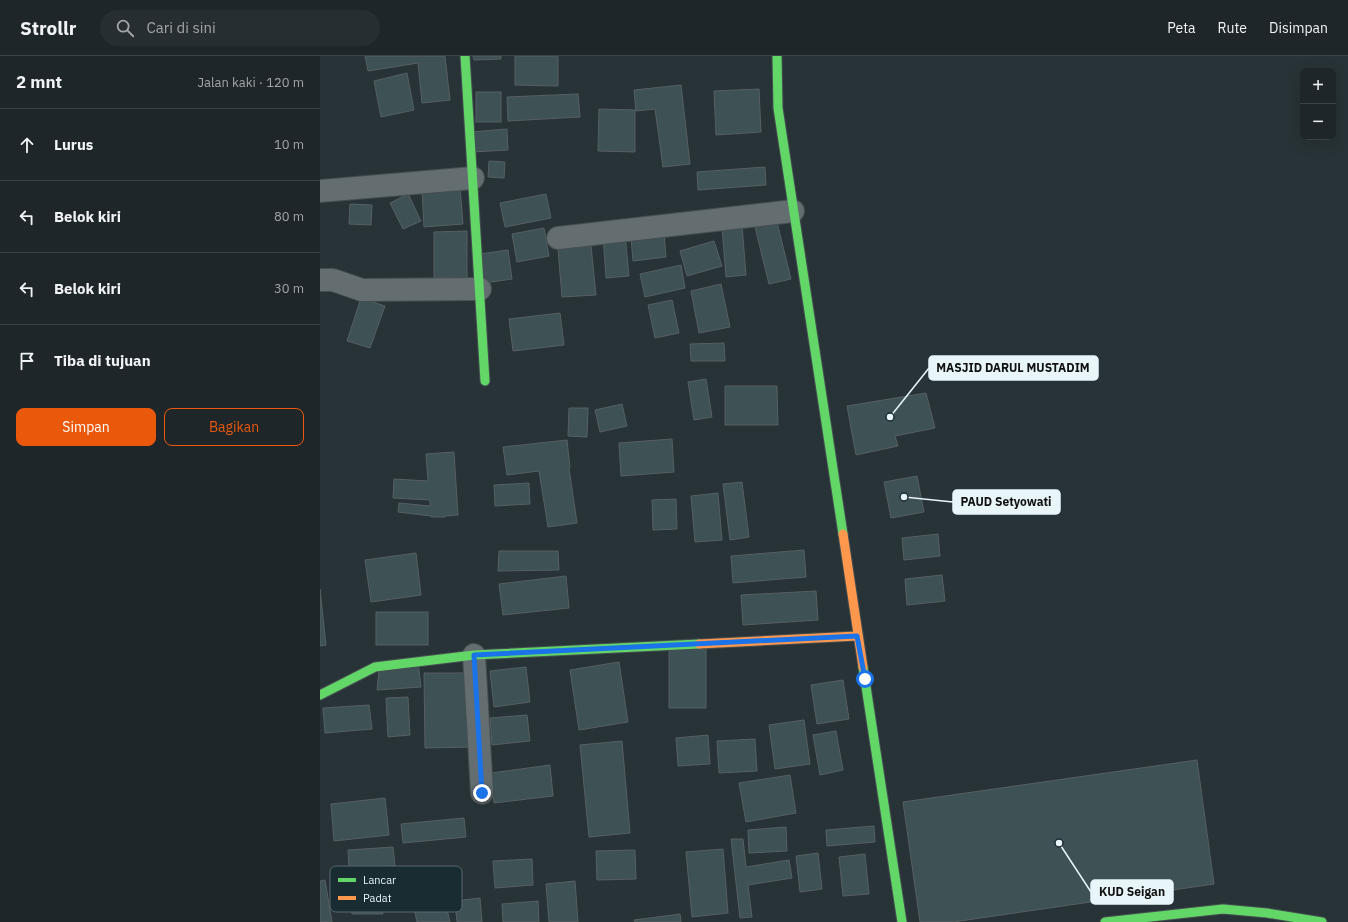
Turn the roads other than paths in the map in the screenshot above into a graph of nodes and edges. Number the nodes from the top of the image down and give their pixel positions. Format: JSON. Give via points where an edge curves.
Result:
{"nodes":[{"id":1,"x":465,"y":56,"type":"edge"},
{"id":2,"x":777,"y":56,"type":"edge"},
{"id":3,"x":472,"y":178,"type":"junction"},
{"id":4,"x":320,"y":191,"type":"edge"},
{"id":5,"x":793,"y":212,"type":"junction"},
{"id":6,"x":558,"y":238,"type":"dead end"},
{"id":7,"x":320,"y":280,"type":"edge"},
{"id":8,"x":480,"y":289,"type":"junction"},
{"id":9,"x":486,"y":381,"type":"dead end"},
{"id":10,"x":857,"y":636,"type":"junction"},
{"id":11,"x":474,"y":655,"type":"junction"},
{"id":12,"x":320,"y":695,"type":"edge"},
{"id":13,"x":482,"y":793,"type":"dead end"},
{"id":14,"x":902,"y":922,"type":"edge"},
{"id":15,"x":1106,"y":922,"type":"edge"},
{"id":16,"x":1322,"y":922,"type":"edge"}],
"edges":[{"from":1,"to":3,"type":"street"},
{"from":2,"to":5,"type":"street","via":[[778,108]]},
{"from":3,"to":4,"type":"street"},
{"from":3,"to":8,"type":"street"},
{"from":5,"to":6,"type":"street"},
{"from":5,"to":10,"type":"street"},
{"from":7,"to":8,"type":"street","via":[[333,280],[362,290]]},
{"from":8,"to":9,"type":"street"},
{"from":10,"to":11,"type":"street"},
{"from":10,"to":14,"type":"street"},
{"from":11,"to":12,"type":"street","via":[[375,666]]},
{"from":11,"to":13,"type":"street"},
{"from":15,"to":16,"type":"street","via":[[1223,909]]}]}
